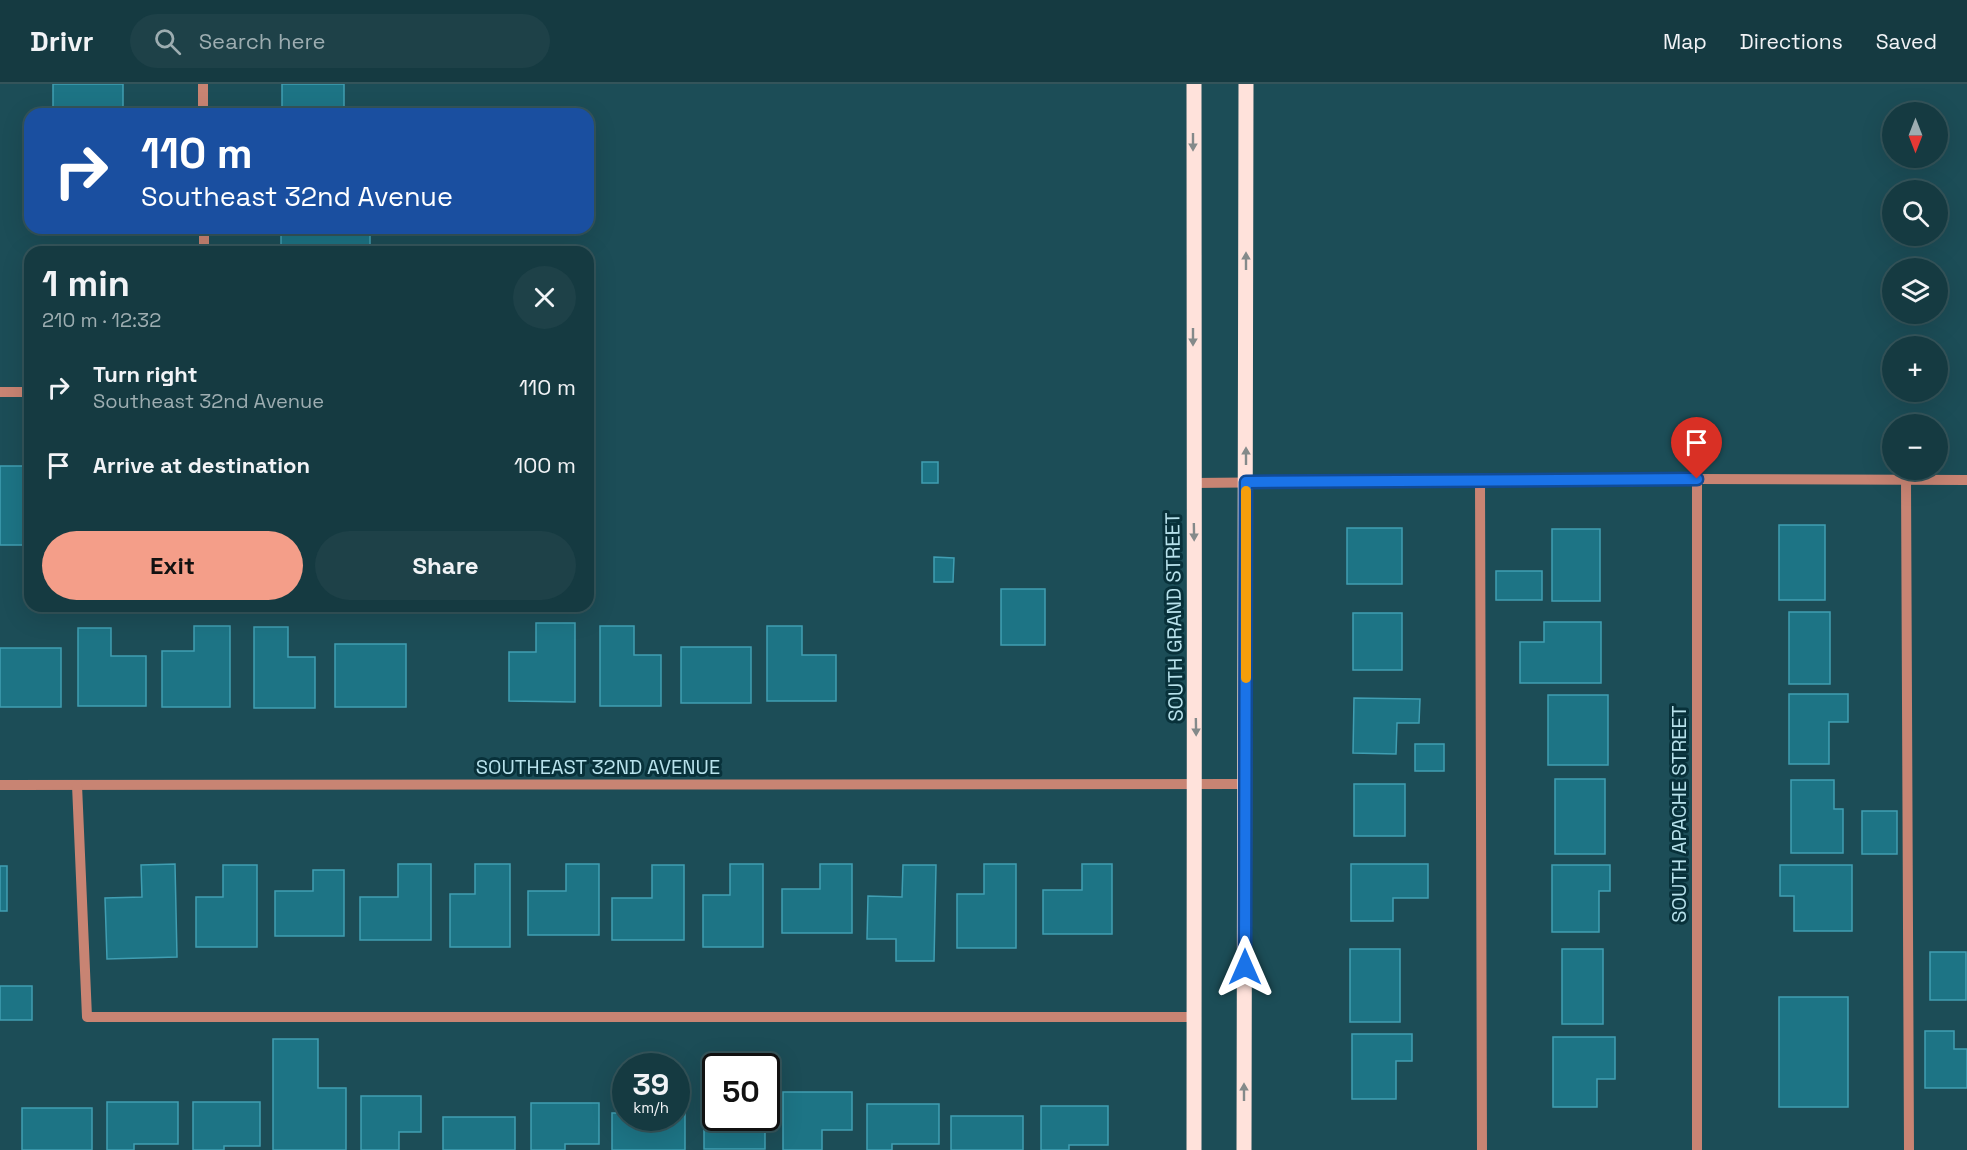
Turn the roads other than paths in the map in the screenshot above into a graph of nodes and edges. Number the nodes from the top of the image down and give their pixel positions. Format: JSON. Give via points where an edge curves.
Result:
{"nodes":[{"id":1,"x":203,"y":84,"type":"edge"},
{"id":2,"x":1194,"y":84,"type":"edge"},
{"id":3,"x":1246,"y":84,"type":"edge"},
{"id":4,"x":203,"y":108,"type":"edge"},
{"id":5,"x":0,"y":392,"type":"edge"},
{"id":6,"x":24,"y":392,"type":"edge"},
{"id":7,"x":1697,"y":479,"type":"junction"},
{"id":8,"x":1480,"y":480,"type":"junction"},
{"id":9,"x":1882,"y":480,"type":"edge"},
{"id":10,"x":1906,"y":480,"type":"edge"},
{"id":11,"x":1948,"y":480,"type":"edge"},
{"id":12,"x":1967,"y":480,"type":"edge"},
{"id":13,"x":1246,"y":482,"type":"junction"},
{"id":14,"x":1193,"y":483,"type":"junction"},
{"id":15,"x":1196,"y":784,"type":"junction"},
{"id":16,"x":1245,"y":784,"type":"junction"},
{"id":17,"x":0,"y":785,"type":"edge"},
{"id":18,"x":77,"y":785,"type":"junction"},
{"id":19,"x":1195,"y":1017,"type":"junction"},
{"id":20,"x":1194,"y":1150,"type":"edge"},
{"id":21,"x":1244,"y":1150,"type":"edge"},
{"id":22,"x":1482,"y":1150,"type":"edge"},
{"id":23,"x":1697,"y":1150,"type":"edge"},
{"id":24,"x":1909,"y":1150,"type":"edge"}],
"edges":[{"from":1,"to":4,"type":"street"},
{"from":2,"to":14,"type":"main road","name":"SOUTH GRAND STREET","one_way":true},
{"from":13,"to":3,"type":"main road","one_way":true},
{"from":5,"to":6,"type":"street"},
{"from":7,"to":8,"type":"street"},
{"from":7,"to":9,"type":"street"},
{"from":7,"to":23,"type":"street","name":"SOUTH APACHE STREET"},
{"from":8,"to":13,"type":"street"},
{"from":8,"to":22,"type":"street"},
{"from":10,"to":24,"type":"street"},
{"from":11,"to":12,"type":"street"},
{"from":13,"to":14,"type":"street"},
{"from":13,"to":16,"type":"main road"},
{"from":14,"to":15,"type":"main road","name":"SOUTH GRAND STREET","one_way":true},
{"from":15,"to":16,"type":"street","name":"SOUTHEAST 32ND AVENUE"},
{"from":15,"to":18,"type":"street","name":"SOUTHEAST 32ND AVENUE"},
{"from":15,"to":19,"type":"main road","name":"SOUTH GRAND STREET"},
{"from":21,"to":16,"type":"main road","one_way":true},
{"from":17,"to":18,"type":"street","name":"SOUTHEAST 32ND AVENUE"},
{"from":18,"to":19,"type":"street","via":[[87,1017]]},
{"from":19,"to":20,"type":"main road","name":"SOUTH GRAND STREET"}]}
